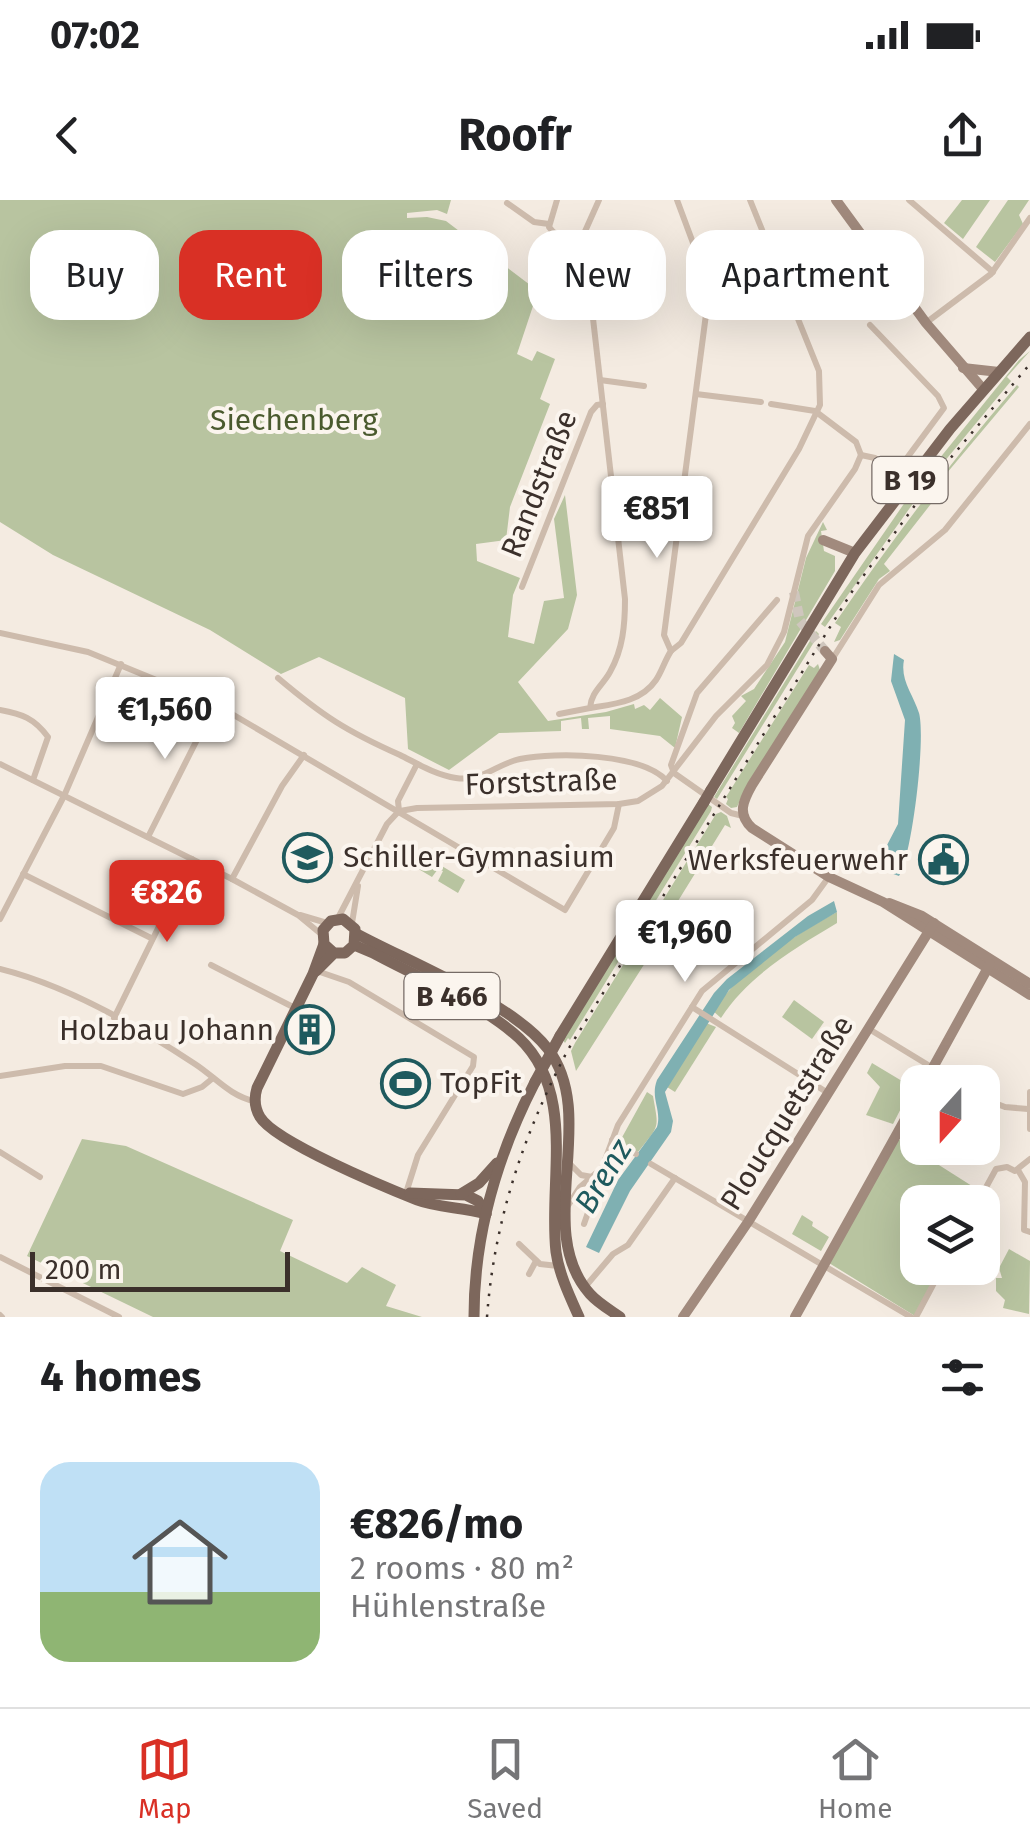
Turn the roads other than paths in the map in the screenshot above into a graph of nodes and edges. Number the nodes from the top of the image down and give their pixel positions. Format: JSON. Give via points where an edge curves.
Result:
{"nodes":[{"id":1,"x":557,"y":200,"type":"edge"},
{"id":2,"x":599,"y":200,"type":"edge"},
{"id":3,"x":677,"y":200,"type":"edge"},
{"id":4,"x":750,"y":200,"type":"edge"},
{"id":5,"x":909,"y":200,"type":"edge"},
{"id":6,"x":839,"y":201,"type":"edge"},
{"id":7,"x":510,"y":202,"type":"edge"},
{"id":8,"x":1030,"y":218,"type":"edge"},
{"id":9,"x":548,"y":224,"type":"junction"},
{"id":10,"x":552,"y":230,"type":"edge"},
{"id":11,"x":586,"y":230,"type":"edge"},
{"id":12,"x":993,"y":272,"type":"junction"},
{"id":13,"x":593,"y":320,"type":"edge"},
{"id":14,"x":926,"y":322,"type":"junction"},
{"id":15,"x":870,"y":325,"type":"dead end"},
{"id":16,"x":1030,"y":337,"type":"edge"},
{"id":17,"x":962,"y":368,"type":"junction"},
{"id":18,"x":999,"y":372,"type":"junction"},
{"id":19,"x":600,"y":380,"type":"junction"},
{"id":20,"x":644,"y":386,"type":"dead end"},
{"id":21,"x":983,"y":389,"type":"junction"},
{"id":22,"x":696,"y":394,"type":"junction"},
{"id":23,"x":761,"y":402,"type":"dead end"},
{"id":24,"x":604,"y":404,"type":"junction"},
{"id":25,"x":771,"y":404,"type":"dead end"},
{"id":26,"x":817,"y":413,"type":"junction"},
{"id":27,"x":1030,"y":424,"type":"edge"},
{"id":28,"x":861,"y":455,"type":"junction"},
{"id":29,"x":823,"y":540,"type":"dead end"},
{"id":30,"x":855,"y":553,"type":"junction"},
{"id":31,"x":522,"y":588,"type":"dead end"},
{"id":32,"x":776,"y":600,"type":"dead end"},
{"id":33,"x":767,"y":611,"type":"junction"},
{"id":34,"x":774,"y":617,"type":"dead end"},
{"id":35,"x":0,"y":633,"type":"edge"},
{"id":36,"x":671,"y":652,"type":"junction"},
{"id":37,"x":829,"y":655,"type":"joint"},
{"id":38,"x":120,"y":664,"type":"junction"},
{"id":39,"x":278,"y":678,"type":"dead end"},
{"id":40,"x":215,"y":704,"type":"junction"},
{"id":41,"x":590,"y":708,"type":"junction"},
{"id":42,"x":0,"y":710,"type":"edge"},
{"id":43,"x":559,"y":714,"type":"dead end"},
{"id":44,"x":304,"y":754,"type":"junction"},
{"id":45,"x":0,"y":764,"type":"edge"},
{"id":46,"x":417,"y":764,"type":"junction"},
{"id":47,"x":674,"y":773,"type":"junction"},
{"id":48,"x":33,"y":780,"type":"junction"},
{"id":49,"x":667,"y":781,"type":"junction"},
{"id":50,"x":64,"y":796,"type":"junction"},
{"id":51,"x":619,"y":804,"type":"junction"},
{"id":52,"x":399,"y":812,"type":"junction"},
{"id":53,"x":743,"y":816,"type":"junction"},
{"id":54,"x":148,"y":837,"type":"junction"},
{"id":55,"x":192,"y":859,"type":"junction"},
{"id":56,"x":23,"y":874,"type":"junction"},
{"id":57,"x":829,"y":876,"type":"junction"},
{"id":58,"x":360,"y":878,"type":"junction"},
{"id":59,"x":232,"y":879,"type":"junction"},
{"id":60,"x":298,"y":914,"type":"junction"},
{"id":61,"x":0,"y":919,"type":"edge"},
{"id":62,"x":932,"y":928,"type":"junction"},
{"id":63,"x":329,"y":935,"type":"junction"},
{"id":64,"x":354,"y":935,"type":"junction"},
{"id":65,"x":151,"y":938,"type":"junction"},
{"id":66,"x":990,"y":964,"type":"junction"},
{"id":67,"x":212,"y":966,"type":"dead end"},
{"id":68,"x":0,"y":968,"type":"edge"},
{"id":69,"x":319,"y":973,"type":"junction"},
{"id":70,"x":1030,"y":984,"type":"edge"},
{"id":71,"x":1030,"y":995,"type":"edge"},
{"id":72,"x":692,"y":1007,"type":"junction"},
{"id":73,"x":294,"y":1008,"type":"junction"},
{"id":74,"x":114,"y":1018,"type":"junction"},
{"id":75,"x":869,"y":1029,"type":"junction"},
{"id":76,"x":927,"y":1065,"type":"edge"},
{"id":77,"x":935,"y":1065,"type":"edge"},
{"id":78,"x":0,"y":1076,"type":"edge"},
{"id":79,"x":213,"y":1078,"type":"junction"},
{"id":80,"x":1030,"y":1092,"type":"edge"},
{"id":81,"x":829,"y":1093,"type":"junction"},
{"id":82,"x":254,"y":1101,"type":"junction"},
{"id":83,"x":1000,"y":1106,"type":"edge"},
{"id":84,"x":1028,"y":1108,"type":"edge"},
{"id":85,"x":900,"y":1128,"type":"edge"},
{"id":86,"x":1030,"y":1129,"type":"edge"},
{"id":87,"x":612,"y":1140,"type":"junction"},
{"id":88,"x":0,"y":1152,"type":"edge"},
{"id":89,"x":636,"y":1154,"type":"dead end"},
{"id":90,"x":502,"y":1156,"type":"junction"},
{"id":91,"x":1030,"y":1159,"type":"edge"},
{"id":92,"x":567,"y":1160,"type":"junction"},
{"id":93,"x":652,"y":1164,"type":"dead end"},
{"id":94,"x":555,"y":1170,"type":"junction"},
{"id":95,"x":1018,"y":1170,"type":"junction"},
{"id":96,"x":594,"y":1176,"type":"junction"},
{"id":97,"x":40,"y":1177,"type":"dead end"},
{"id":98,"x":675,"y":1178,"type":"junction"},
{"id":99,"x":567,"y":1179,"type":"junction"},
{"id":100,"x":585,"y":1182,"type":"junction"},
{"id":101,"x":988,"y":1185,"type":"edge"},
{"id":102,"x":406,"y":1194,"type":"junction"},
{"id":103,"x":462,"y":1194,"type":"junction"},
{"id":104,"x":566,"y":1208,"type":"junction"},
{"id":105,"x":486,"y":1214,"type":"junction"},
{"id":106,"x":748,"y":1222,"type":"junction"},
{"id":107,"x":584,"y":1224,"type":"dead end"},
{"id":108,"x":1030,"y":1232,"type":"edge"},
{"id":109,"x":519,"y":1244,"type":"dead end"},
{"id":110,"x":0,"y":1256,"type":"edge"},
{"id":111,"x":536,"y":1261,"type":"junction"},
{"id":112,"x":824,"y":1265,"type":"junction"},
{"id":113,"x":559,"y":1266,"type":"junction"},
{"id":114,"x":530,"y":1274,"type":"dead end"},
{"id":115,"x":932,"y":1285,"type":"edge"},
{"id":116,"x":585,"y":1287,"type":"junction"},
{"id":117,"x":119,"y":1317,"type":"edge"},
{"id":118,"x":474,"y":1317,"type":"edge"},
{"id":119,"x":580,"y":1317,"type":"edge"},
{"id":120,"x":620,"y":1317,"type":"edge"},
{"id":121,"x":683,"y":1317,"type":"edge"},
{"id":122,"x":795,"y":1317,"type":"edge"},
{"id":123,"x":913,"y":1317,"type":"edge"}],
"edges":[{"from":1,"to":9,"type":"street"},
{"from":2,"to":11,"type":"street"},
{"from":3,"to":22,"type":"street","via":[[708,299]]},
{"from":4,"to":26,"type":"street","via":[[819,371]]},
{"from":5,"to":12,"type":"street"},
{"from":6,"to":14,"type":"main road"},
{"from":7,"to":9,"type":"street","via":[[534,222]]},
{"from":8,"to":12,"type":"street"},
{"from":9,"to":10,"type":"street"},
{"from":12,"to":14,"type":"street"},
{"from":13,"to":19,"type":"street"},
{"from":14,"to":17,"type":"main road"},
{"from":15,"to":28,"type":"street","via":[[944,408],[901,466]]},
{"from":16,"to":18,"type":"main road","number":"B 19"},
{"from":17,"to":18,"type":"main road"},
{"from":17,"to":21,"type":"main road"},
{"from":18,"to":21,"type":"main road","number":"B 19"},
{"from":19,"to":20,"type":"street"},
{"from":19,"to":24,"type":"street"},
{"from":21,"to":30,"type":"main road","number":"B 19"},
{"from":22,"to":23,"type":"street"},
{"from":22,"to":36,"type":"street","via":[[664,635]]},
{"from":24,"to":31,"type":"street","name":"Randstraße","via":[[591,412]]},
{"from":24,"to":41,"type":"street","via":[[625,619],[617,658]]},
{"from":25,"to":26,"type":"street"},
{"from":26,"to":28,"type":"street","via":[[856,442]]},
{"from":26,"to":36,"type":"street"},
{"from":27,"to":37,"type":"street","via":[[945,530],[885,578]]},
{"from":28,"to":47,"type":"street","name":"Forststraße","via":[[806,540],[775,651]]},
{"from":29,"to":30,"type":"main road"},
{"from":30,"to":90,"type":"main road","number":"B 19","bridge":true,"via":[[560,1036]]},
{"from":32,"to":33,"type":"street"},
{"from":33,"to":34,"type":"street"},
{"from":33,"to":47,"type":"street","via":[[697,693],[671,765]]},
{"from":35,"to":38,"type":"street"},
{"from":36,"to":41,"type":"street","via":[[644,692]]},
{"from":37,"to":53,"type":"main road","via":[[752,784]]},
{"from":38,"to":40,"type":"street"},
{"from":38,"to":50,"type":"street"},
{"from":39,"to":46,"type":"street","via":[[340,727]]},
{"from":40,"to":44,"type":"street"},
{"from":40,"to":54,"type":"street"},
{"from":41,"to":43,"type":"street"},
{"from":42,"to":48,"type":"street","via":[[38,723],[48,737]]},
{"from":44,"to":52,"type":"street"},
{"from":44,"to":59,"type":"street"},
{"from":45,"to":48,"type":"street"},
{"from":46,"to":49,"type":"street","via":[[474,778],[520,759],[585,756],[640,765]]},
{"from":46,"to":52,"type":"street"},
{"from":47,"to":49,"type":"street","name":"Forststraße"},
{"from":47,"to":53,"type":"street"},
{"from":48,"to":50,"type":"street"},
{"from":49,"to":51,"type":"street","name":"Forststraße"},
{"from":50,"to":54,"type":"street"},
{"from":50,"to":56,"type":"street"},
{"from":51,"to":52,"type":"street","name":"Forststraße"},
{"from":51,"to":52,"type":"street","via":[[614,828],[565,910]]},
{"from":52,"to":58,"type":"street"},
{"from":53,"to":57,"type":"main road"},
{"from":54,"to":55,"type":"street"},
{"from":55,"to":59,"type":"street"},
{"from":55,"to":65,"type":"street"},
{"from":56,"to":61,"type":"street"},
{"from":56,"to":65,"type":"street"},
{"from":57,"to":62,"type":"main road"},
{"from":57,"to":72,"type":"street","via":[[812,900],[714,978]]},
{"from":58,"to":63,"type":"street"},
{"from":58,"to":64,"type":"street"},
{"from":59,"to":60,"type":"street"},
{"from":60,"to":63,"type":"street"},
{"from":60,"to":63,"type":"street"},
{"from":62,"to":66,"type":"main road"},
{"from":62,"to":75,"type":"main road","name":"Ploucquetstraße"},
{"from":63,"to":64,"type":"main road","number":"B 466"},
{"from":63,"to":64,"type":"main road","via":[[346,953]]},
{"from":63,"to":69,"type":"main road"},
{"from":64,"to":92,"type":"main road","number":"B 466","via":[[499,1008],[541,1041],[566,1092]]},
{"from":64,"to":94,"type":"main road","number":"B 466","via":[[526,1046],[553,1101]]},
{"from":65,"to":74,"type":"street"},
{"from":66,"to":70,"type":"main road"},
{"from":66,"to":71,"type":"main road"},
{"from":66,"to":77,"type":"main road"},
{"from":67,"to":73,"type":"street"},
{"from":68,"to":74,"type":"street"},
{"from":69,"to":73,"type":"main road"},
{"from":69,"to":102,"type":"street","via":[[474,1058],[418,1155]]},
{"from":72,"to":81,"type":"street"},
{"from":72,"to":87,"type":"street"},
{"from":73,"to":82,"type":"main road"},
{"from":74,"to":79,"type":"street"},
{"from":75,"to":76,"type":"street"},
{"from":75,"to":81,"type":"main road","name":"Ploucquetstraße"},
{"from":78,"to":79,"type":"street","via":[[101,1066],[183,1094]]},
{"from":79,"to":82,"type":"street"},
{"from":80,"to":84,"type":"street"},
{"from":81,"to":106,"type":"main road","name":"Ploucquetstraße"},
{"from":82,"to":102,"type":"main road","via":[[260,1118],[278,1134]]},
{"from":83,"to":84,"type":"street"},
{"from":84,"to":86,"type":"street"},
{"from":85,"to":112,"type":"main road"},
{"from":87,"to":89,"type":"street"},
{"from":87,"to":96,"type":"street"},
{"from":88,"to":97,"type":"street"},
{"from":90,"to":103,"type":"main road"},
{"from":90,"to":105,"type":"main road","number":"B 19"},
{"from":91,"to":95,"type":"street"},
{"from":92,"to":96,"type":"street","via":[[577,1172]]},
{"from":92,"to":99,"type":"main road","number":"B 466"},
{"from":93,"to":98,"type":"street"},
{"from":94,"to":99,"type":"street"},
{"from":94,"to":113,"type":"main road","number":"B 466"},
{"from":95,"to":101,"type":"street","via":[[996,1169]]},
{"from":95,"to":108,"type":"street","via":[[1026,1182],[1024,1230]]},
{"from":96,"to":100,"type":"street"},
{"from":96,"to":107,"type":"street","via":[[597,1187]]},
{"from":98,"to":106,"type":"street"},
{"from":98,"to":116,"type":"street","via":[[628,1245]]},
{"from":99,"to":100,"type":"street"},
{"from":99,"to":104,"type":"main road","number":"B 466"},
{"from":100,"to":104,"type":"street"},
{"from":102,"to":103,"type":"main road"},
{"from":102,"to":105,"type":"main road"},
{"from":103,"to":105,"type":"main road","via":[[478,1200]]},
{"from":104,"to":116,"type":"main road","number":"B 466","via":[[569,1250]]},
{"from":105,"to":118,"type":"main road","number":"B 19"},
{"from":106,"to":112,"type":"street"},
{"from":106,"to":121,"type":"main road","name":"Ploucquetstraße"},
{"from":109,"to":111,"type":"street"},
{"from":110,"to":117,"type":"street"},
{"from":111,"to":113,"type":"street"},
{"from":111,"to":114,"type":"street"},
{"from":112,"to":122,"type":"main road"},
{"from":112,"to":123,"type":"street"},
{"from":113,"to":119,"type":"main road","number":"B 466"},
{"from":115,"to":123,"type":"street"},
{"from":116,"to":120,"type":"main road","number":"B 466"}]}
